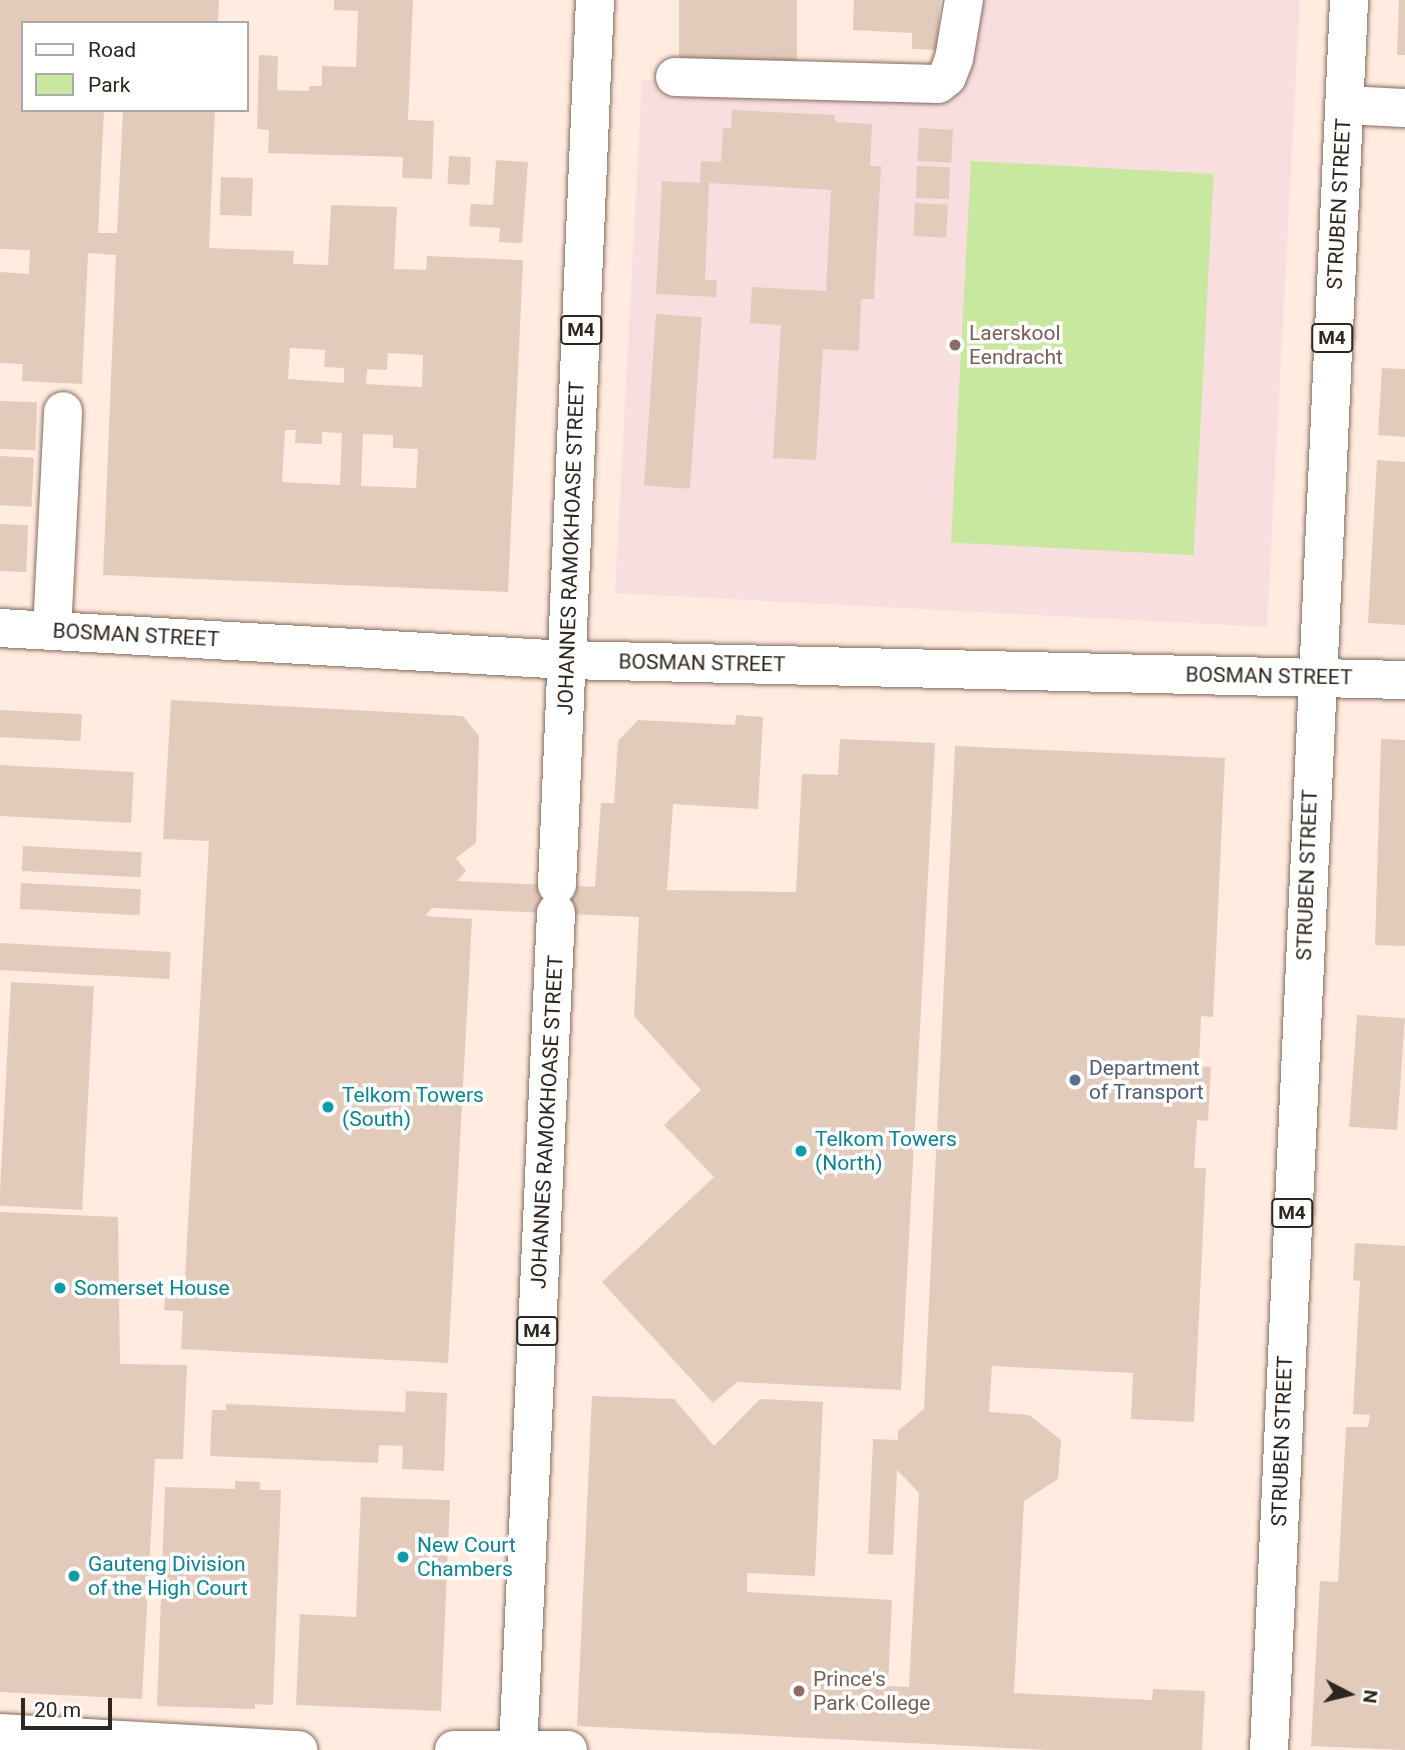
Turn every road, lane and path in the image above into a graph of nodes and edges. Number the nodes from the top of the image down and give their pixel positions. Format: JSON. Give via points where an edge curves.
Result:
{"nodes":[{"id":1,"x":595,"y":0,"type":"edge"},
{"id":2,"x":964,"y":0,"type":"edge"},
{"id":3,"x":1349,"y":0,"type":"edge"},
{"id":4,"x":676,"y":77,"type":"dead end"},
{"id":5,"x":1344,"y":104,"type":"junction"},
{"id":6,"x":1405,"y":108,"type":"edge"},
{"id":7,"x":63,"y":411,"type":"dead end"},
{"id":8,"x":0,"y":628,"type":"edge"},
{"id":9,"x":52,"y":631,"type":"junction"},
{"id":10,"x":567,"y":660,"type":"junction"},
{"id":11,"x":1315,"y":677,"type":"junction"},
{"id":12,"x":1405,"y":680,"type":"edge"},
{"id":13,"x":0,"y":1732,"type":"edge"},
{"id":14,"x":518,"y":1749,"type":"edge"},
{"id":15,"x":299,"y":1750,"type":"edge"},
{"id":16,"x":454,"y":1750,"type":"edge"},
{"id":17,"x":568,"y":1750,"type":"edge"},
{"id":18,"x":1269,"y":1750,"type":"edge"}],
"edges":[{"from":1,"to":10,"type":"main road","name":"JOHANNES RAMOKHOASE STREET","number":"M4"},
{"from":2,"to":4,"type":"main road","via":[[954,59],[947,77],[938,84]]},
{"from":3,"to":5,"type":"main road","name":"STRUBEN STREET","number":"M4"},
{"from":5,"to":6,"type":"main road"},
{"from":5,"to":11,"type":"main road","name":"STRUBEN STREET","number":"M4"},
{"from":7,"to":9,"type":"main road"},
{"from":8,"to":9,"type":"main road","name":"BOSMAN STREET"},
{"from":9,"to":10,"type":"main road","name":"BOSMAN STREET"},
{"from":10,"to":11,"type":"main road","name":"BOSMAN STREET"},
{"from":10,"to":14,"type":"main road","name":"JOHANNES RAMOKHOASE STREET","number":"M4"},
{"from":11,"to":12,"type":"main road","name":"BOSMAN STREET"},
{"from":11,"to":18,"type":"main road","name":"STRUBEN STREET","number":"M4"},
{"from":13,"to":15,"type":"main road"},
{"from":14,"to":16,"type":"main road"},
{"from":14,"to":17,"type":"main road"}]}
